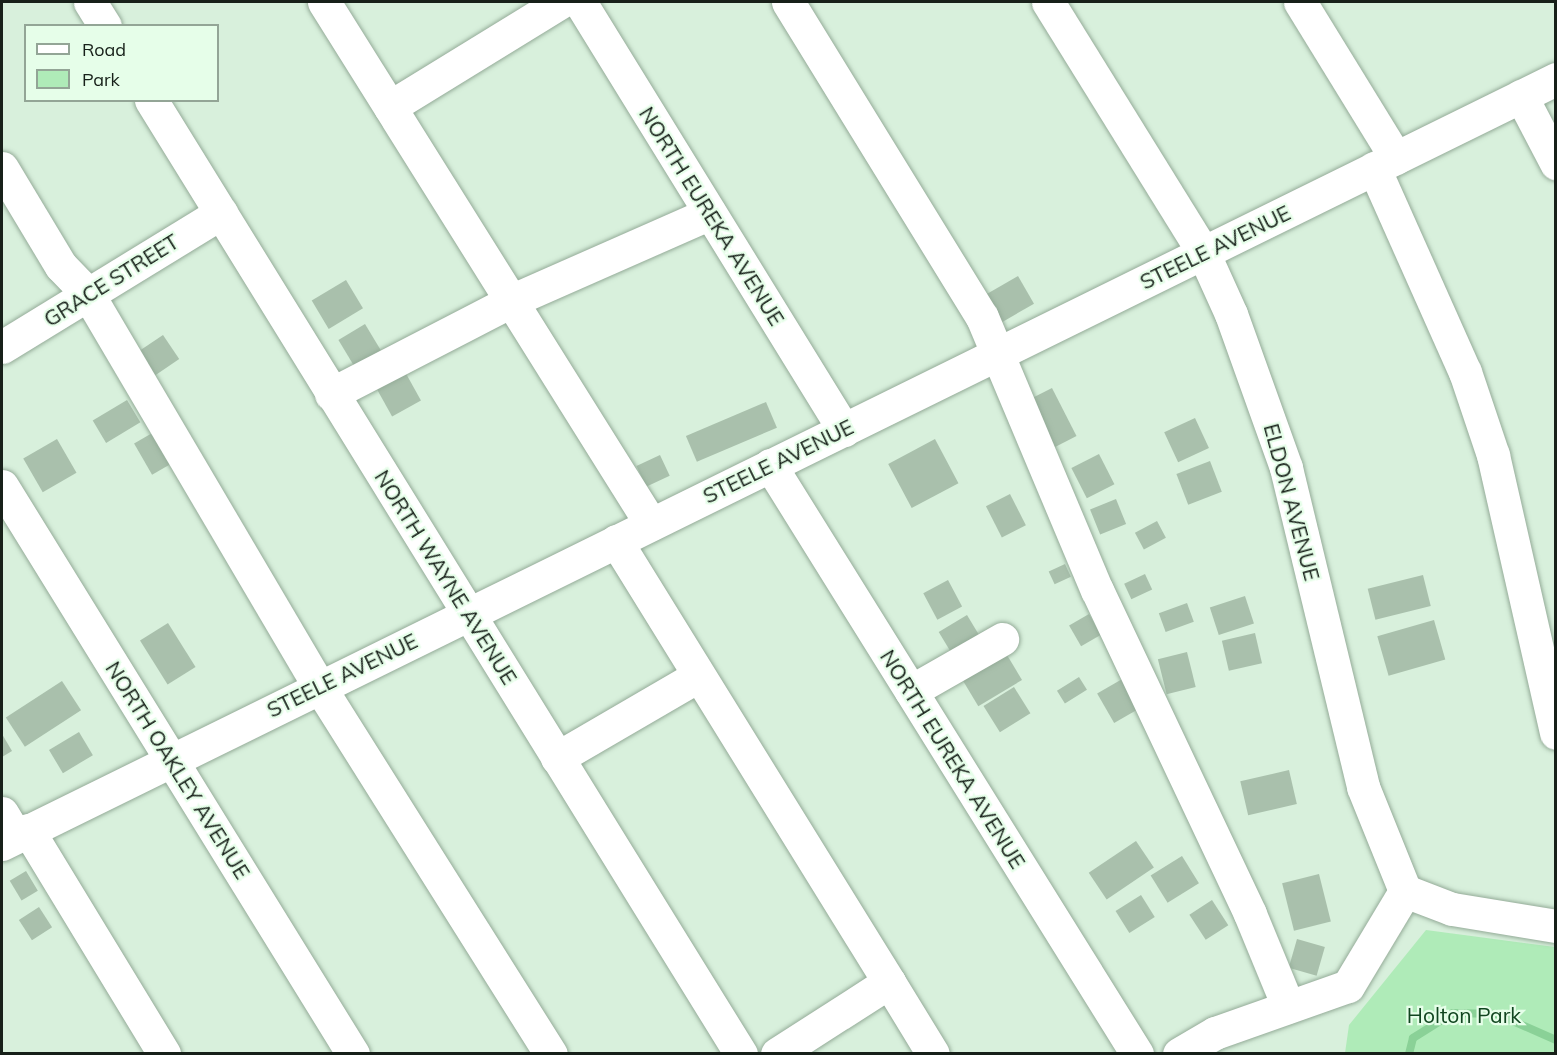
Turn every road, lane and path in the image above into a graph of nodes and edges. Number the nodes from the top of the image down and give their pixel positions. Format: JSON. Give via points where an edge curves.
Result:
{"nodes":[{"id":1,"x":90,"y":2,"type":"edge"},
{"id":2,"x":324,"y":2,"type":"edge"},
{"id":3,"x":561,"y":2,"type":"edge"},
{"id":4,"x":580,"y":2,"type":"edge"},
{"id":5,"x":788,"y":2,"type":"edge"},
{"id":6,"x":1048,"y":2,"type":"edge"},
{"id":7,"x":1300,"y":2,"type":"edge"},
{"id":8,"x":104,"y":24,"type":"edge"},
{"id":9,"x":1556,"y":79,"type":"edge"},
{"id":10,"x":1521,"y":96,"type":"junction"},
{"id":11,"x":152,"y":102,"type":"edge"},
{"id":12,"x":390,"y":107,"type":"junction"},
{"id":13,"x":1385,"y":163,"type":"junction"},
{"id":14,"x":1556,"y":163,"type":"edge"},
{"id":15,"x":2,"y":168,"type":"edge"},
{"id":16,"x":221,"y":213,"type":"junction"},
{"id":17,"x":710,"y":213,"type":"junction"},
{"id":18,"x":1203,"y":252,"type":"junction"},
{"id":19,"x":88,"y":294,"type":"junction"},
{"id":20,"x":513,"y":300,"type":"junction"},
{"id":21,"x":2,"y":347,"type":"edge"},
{"id":22,"x":994,"y":356,"type":"junction"},
{"id":23,"x":331,"y":393,"type":"junction"},
{"id":24,"x":843,"y":430,"type":"junction"},
{"id":25,"x":770,"y":465,"type":"junction"},
{"id":26,"x":2,"y":486,"type":"edge"},
{"id":27,"x":651,"y":524,"type":"junction"},
{"id":28,"x":616,"y":541,"type":"junction"},
{"id":29,"x":469,"y":612,"type":"junction"},
{"id":30,"x":1002,"y":639,"type":"dead end"},
{"id":31,"x":698,"y":676,"type":"junction"},
{"id":32,"x":319,"y":687,"type":"junction"},
{"id":33,"x":911,"y":691,"type":"junction"},
{"id":34,"x":1556,"y":733,"type":"edge"},
{"id":35,"x":172,"y":759,"type":"junction"},
{"id":36,"x":557,"y":759,"type":"junction"},
{"id":37,"x":12,"y":831,"type":"edge"},
{"id":38,"x":1406,"y":891,"type":"junction"},
{"id":39,"x":1556,"y":926,"type":"edge"},
{"id":40,"x":890,"y":982,"type":"junction"},
{"id":41,"x":1288,"y":1006,"type":"junction"},
{"id":42,"x":164,"y":1053,"type":"edge"},
{"id":43,"x":353,"y":1053,"type":"edge"},
{"id":44,"x":551,"y":1053,"type":"edge"},
{"id":45,"x":741,"y":1053,"type":"edge"},
{"id":46,"x":777,"y":1053,"type":"edge"},
{"id":47,"x":933,"y":1053,"type":"edge"},
{"id":48,"x":1137,"y":1053,"type":"edge"},
{"id":49,"x":1179,"y":1053,"type":"edge"}],
"edges":[{"from":1,"to":8,"type":"street"},
{"from":2,"to":12,"type":"street"},
{"from":3,"to":12,"type":"street"},
{"from":4,"to":17,"type":"street","name":"NORTH EUREKA AVENUE"},
{"from":5,"to":22,"type":"street","via":[[982,317]]},
{"from":6,"to":18,"type":"street","name":"ELDON AVENUE"},
{"from":7,"to":13,"type":"street"},
{"from":9,"to":10,"type":"street","name":"STEELE AVENUE"},
{"from":10,"to":13,"type":"street","name":"STEELE AVENUE"},
{"from":10,"to":14,"type":"street"},
{"from":11,"to":16,"type":"street","name":"NORTH WAYNE AVENUE"},
{"from":12,"to":20,"type":"street"},
{"from":13,"to":18,"type":"street","name":"STEELE AVENUE"},
{"from":13,"to":34,"type":"street","via":[[1493,455]]},
{"from":15,"to":19,"type":"street","via":[[61,266]]},
{"from":16,"to":19,"type":"street","name":"GRACE STREET"},
{"from":16,"to":23,"type":"street","name":"NORTH WAYNE AVENUE"},
{"from":17,"to":20,"type":"street"},
{"from":17,"to":24,"type":"street","name":"NORTH EUREKA AVENUE"},
{"from":18,"to":22,"type":"street","name":"STEELE AVENUE"},
{"from":18,"to":38,"type":"street","name":"ELDON AVENUE","via":[[1286,468],[1363,788]]},
{"from":19,"to":21,"type":"street","name":"GRACE STREET"},
{"from":19,"to":32,"type":"street"},
{"from":20,"to":23,"type":"street"},
{"from":20,"to":27,"type":"street"},
{"from":22,"to":24,"type":"street","name":"STEELE AVENUE"},
{"from":22,"to":41,"type":"street"},
{"from":23,"to":29,"type":"street","name":"NORTH WAYNE AVENUE"},
{"from":24,"to":25,"type":"street","name":"STEELE AVENUE"},
{"from":25,"to":27,"type":"street","name":"STEELE AVENUE"},
{"from":25,"to":33,"type":"street","name":"NORTH EUREKA AVENUE"},
{"from":26,"to":35,"type":"street","name":"NORTH OAKLEY AVENUE"},
{"from":27,"to":28,"type":"street","name":"STEELE AVENUE"},
{"from":28,"to":29,"type":"street","name":"STEELE AVENUE"},
{"from":28,"to":31,"type":"street"},
{"from":29,"to":32,"type":"street","name":"STEELE AVENUE"},
{"from":29,"to":36,"type":"street","name":"NORTH WAYNE AVENUE"},
{"from":30,"to":33,"type":"street"},
{"from":31,"to":36,"type":"street"},
{"from":31,"to":40,"type":"street"},
{"from":32,"to":35,"type":"street","name":"STEELE AVENUE"},
{"from":32,"to":44,"type":"street"},
{"from":33,"to":48,"type":"street","name":"NORTH EUREKA AVENUE"},
{"from":35,"to":37,"type":"street","name":"STEELE AVENUE"},
{"from":35,"to":43,"type":"street","name":"NORTH OAKLEY AVENUE"},
{"from":36,"to":45,"type":"street","name":"NORTH WAYNE AVENUE"},
{"from":37,"to":42,"type":"street"},
{"from":38,"to":39,"type":"street","via":[[1452,909]]},
{"from":38,"to":41,"type":"street","via":[[1348,986]]},
{"from":40,"to":46,"type":"street"},
{"from":40,"to":47,"type":"street"},
{"from":41,"to":49,"type":"street"}]}
